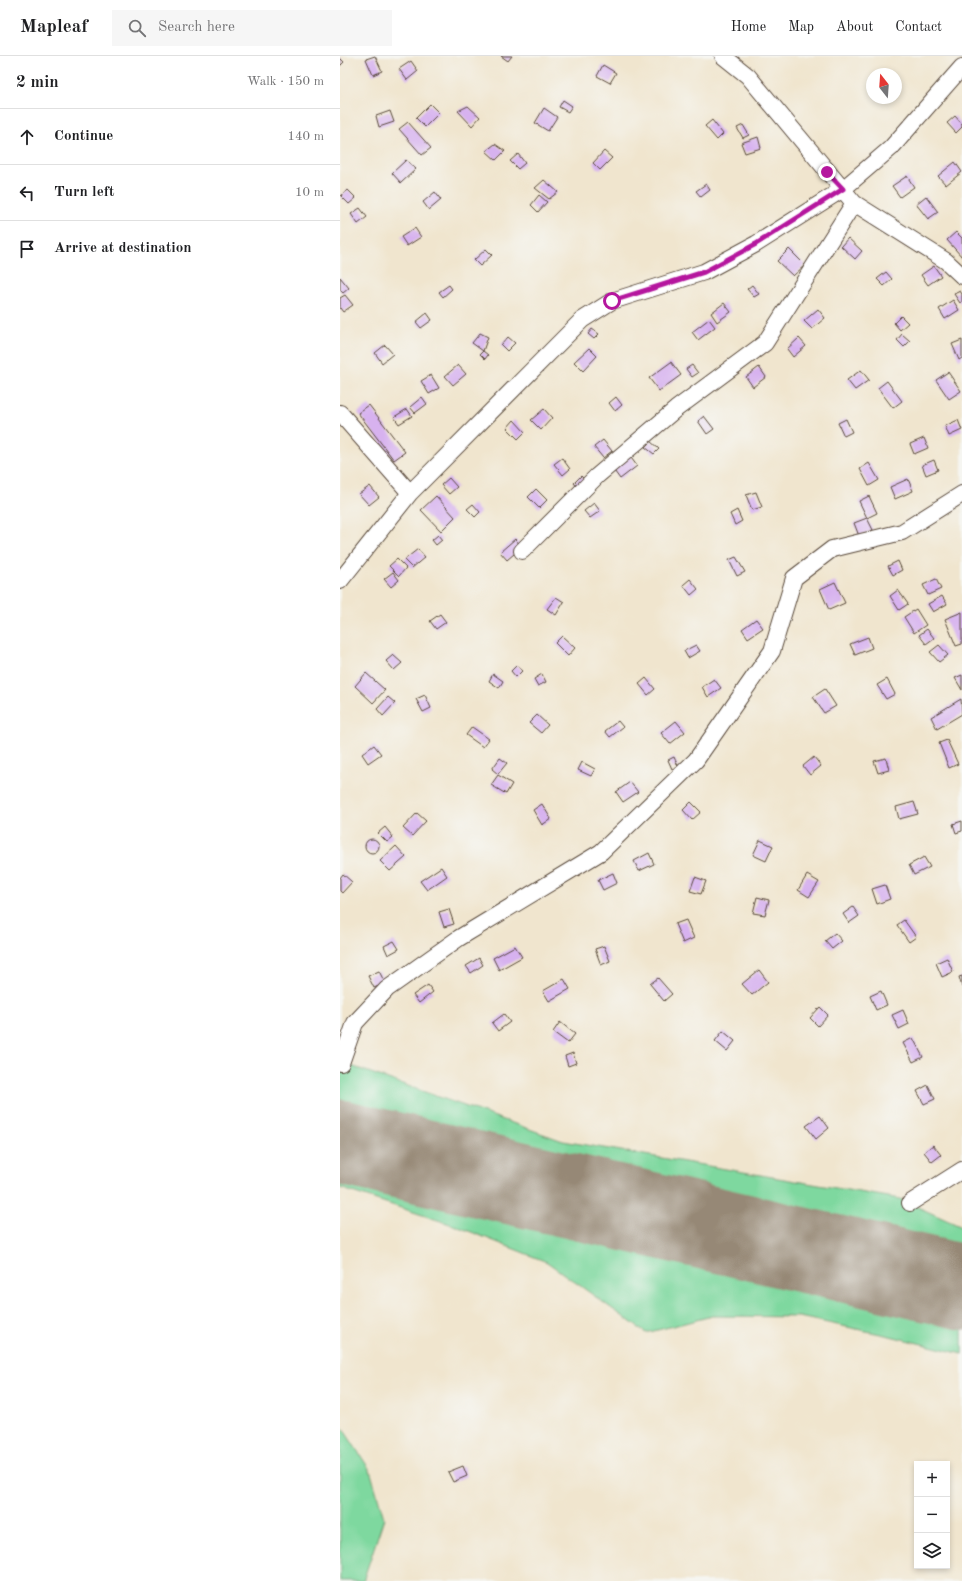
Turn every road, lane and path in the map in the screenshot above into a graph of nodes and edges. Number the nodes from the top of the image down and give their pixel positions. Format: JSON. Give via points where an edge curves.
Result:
{"nodes":[{"id":1,"x":723,"y":56,"type":"edge"},
{"id":2,"x":962,"y":67,"type":"edge"},
{"id":3,"x":843,"y":189,"type":"junction"},
{"id":4,"x":854,"y":203,"type":"junction"},
{"id":5,"x":962,"y":276,"type":"edge"},
{"id":6,"x":340,"y":413,"type":"edge"},
{"id":7,"x":410,"y":493,"type":"junction"},
{"id":8,"x":962,"y":494,"type":"edge"},
{"id":9,"x":522,"y":551,"type":"dead end"},
{"id":10,"x":340,"y":582,"type":"edge"},
{"id":11,"x":341,"y":1063,"type":"dead end"},
{"id":12,"x":962,"y":1170,"type":"edge"},
{"id":13,"x":910,"y":1204,"type":"dead end"}],
"edges":[{"from":1,"to":3,"type":"street","via":[[748,76]]},
{"from":2,"to":3,"type":"street","via":[[891,148]]},
{"from":3,"to":4,"type":"street"},
{"from":3,"to":7,"type":"street","via":[[756,244],[704,272],[612,301],[582,320]]},
{"from":4,"to":5,"type":"street","via":[[946,261]]},
{"from":4,"to":9,"type":"street","via":[[765,343],[676,409],[596,476]]},
{"from":6,"to":7,"type":"street"},
{"from":7,"to":10,"type":"street"},
{"from":8,"to":11,"type":"street","via":[[902,532],[832,549],[794,578],[772,651],[696,760],[601,852],[459,938],[387,989],[355,1023]]},
{"from":12,"to":13,"type":"street"}]}
